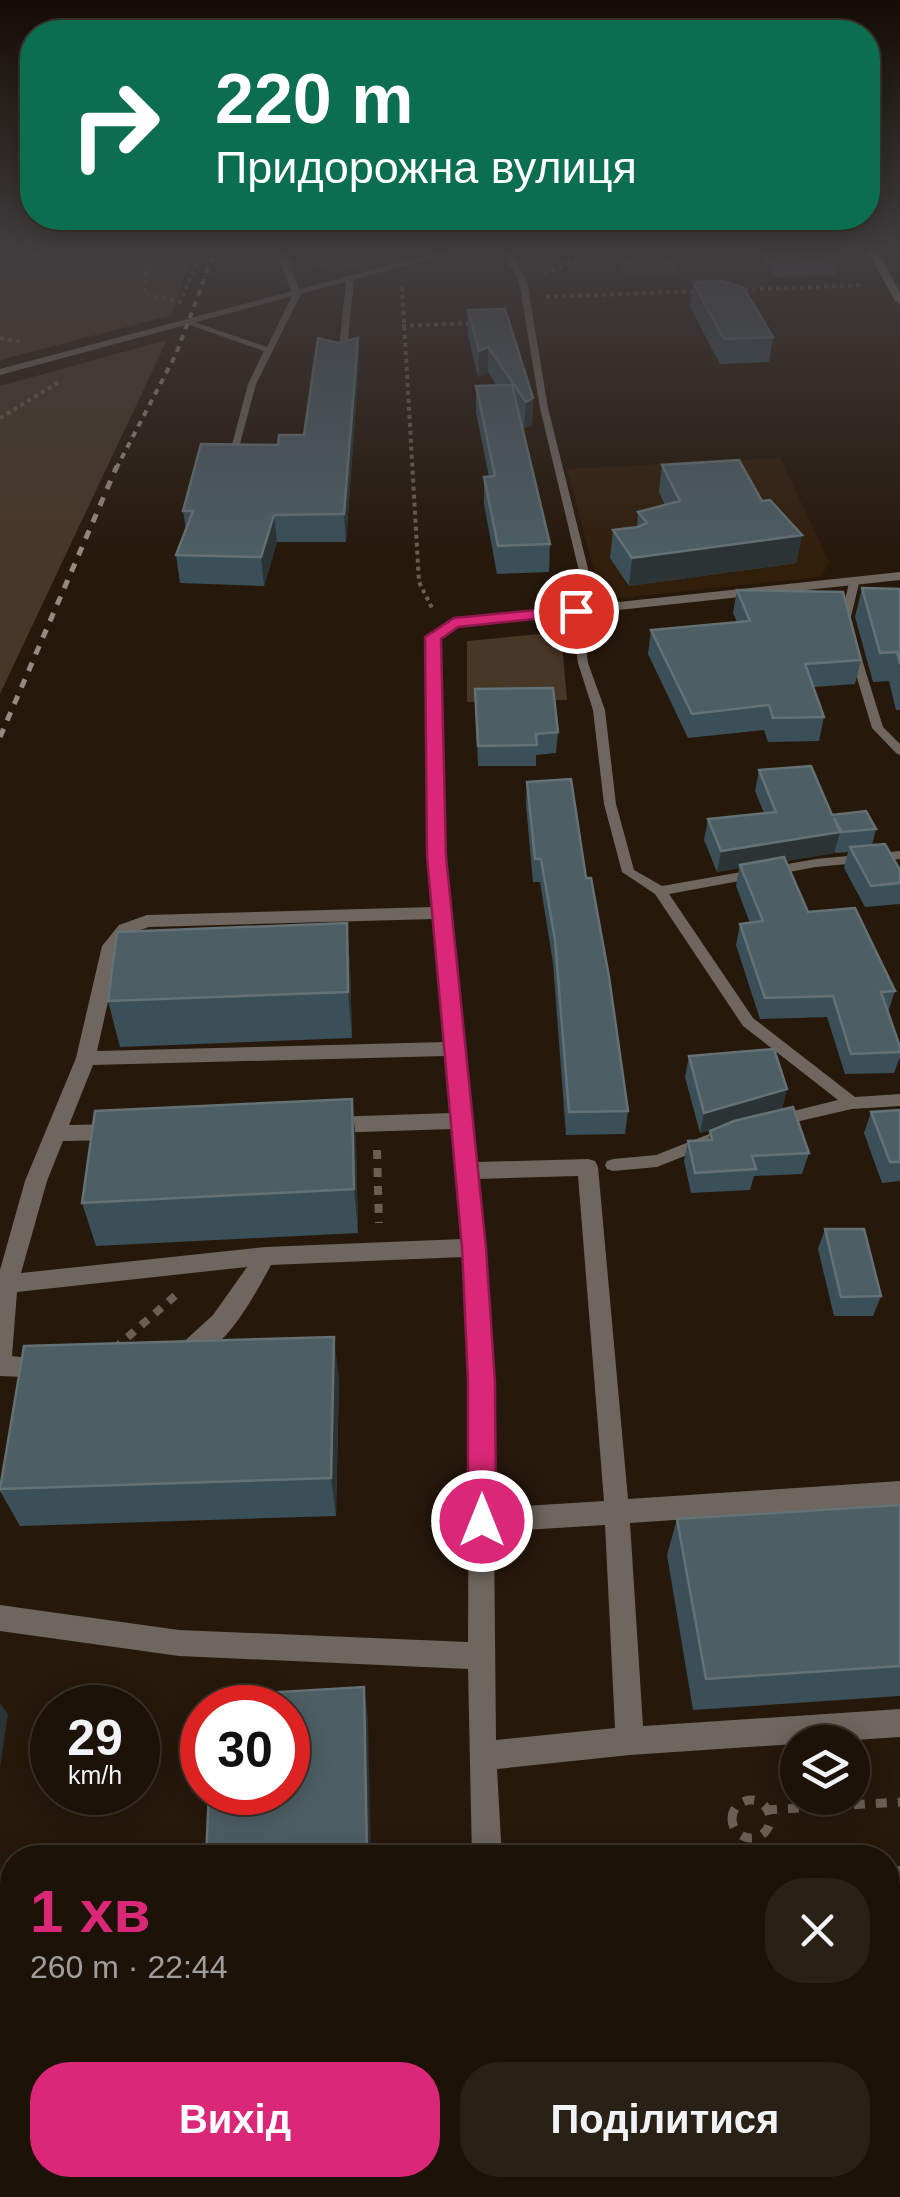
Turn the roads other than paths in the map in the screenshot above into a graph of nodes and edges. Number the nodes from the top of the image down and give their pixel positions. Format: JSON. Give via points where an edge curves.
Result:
{"nodes":[{"id":1,"x":270,"y":350,"type":"edge"},
{"id":2,"x":83,"y":351,"type":"edge"},
{"id":3,"x":343,"y":351,"type":"edge"},
{"id":4,"x":535,"y":351,"type":"edge"},
{"id":5,"x":342,"y":363,"type":"edge"},
{"id":6,"x":0,"y":372,"type":"edge"},
{"id":7,"x":230,"y":465,"type":"edge"},
{"id":8,"x":900,"y":576,"type":"edge"},
{"id":9,"x":854,"y":583,"type":"junction"},
{"id":10,"x":585,"y":610,"type":"junction"},
{"id":11,"x":900,"y":726,"type":"edge"},
{"id":12,"x":878,"y":728,"type":"junction"},
{"id":13,"x":900,"y":751,"type":"edge"},
{"id":14,"x":900,"y":855,"type":"edge"},
{"id":15,"x":660,"y":892,"type":"junction"},
{"id":16,"x":440,"y":913,"type":"junction"},
{"id":17,"x":454,"y":1049,"type":"junction"},
{"id":18,"x":86,"y":1058,"type":"junction"},
{"id":19,"x":900,"y":1100,"type":"edge"},
{"id":20,"x":852,"y":1103,"type":"junction"},
{"id":21,"x":458,"y":1122,"type":"junction"},
{"id":22,"x":761,"y":1124,"type":"edge"},
{"id":23,"x":300,"y":1126,"type":"edge"},
{"id":24,"x":743,"y":1128,"type":"edge"},
{"id":25,"x":148,"y":1130,"type":"edge"},
{"id":26,"x":54,"y":1134,"type":"junction"},
{"id":27,"x":613,"y":1165,"type":"dead end"},
{"id":28,"x":465,"y":1171,"type":"junction"},
{"id":29,"x":474,"y":1248,"type":"junction"},
{"id":30,"x":265,"y":1256,"type":"junction"},
{"id":31,"x":8,"y":1284,"type":"junction"},
{"id":32,"x":0,"y":1358,"type":"edge"},
{"id":33,"x":172,"y":1364,"type":"edge"},
{"id":34,"x":0,"y":1366,"type":"edge"},
{"id":35,"x":90,"y":1370,"type":"edge"},
{"id":36,"x":900,"y":1493,"type":"edge"},
{"id":37,"x":617,"y":1512,"type":"junction"},
{"id":38,"x":482,"y":1521,"type":"junction"},
{"id":39,"x":0,"y":1618,"type":"edge"},
{"id":40,"x":481,"y":1656,"type":"junction"},
{"id":41,"x":900,"y":1723,"type":"edge"},
{"id":42,"x":630,"y":1741,"type":"junction"},
{"id":43,"x":482,"y":1756,"type":"junction"},
{"id":44,"x":487,"y":1845,"type":"edge"}],
"edges":[{"from":1,"to":7,"type":"lane","via":[[252,384]]},
{"from":2,"to":6,"type":"street"},
{"from":3,"to":5,"type":"lane"},
{"from":4,"to":10,"type":"lane"},
{"from":8,"to":9,"type":"street"},
{"from":9,"to":10,"type":"street"},
{"from":9,"to":12,"type":"lane","via":[[846,621]]},
{"from":10,"to":15,"type":"lane","via":[[584,663],[628,872]]},
{"from":10,"to":16,"type":"street","via":[[454,623],[433,637]]},
{"from":11,"to":12,"type":"lane"},
{"from":12,"to":13,"type":"lane"},
{"from":14,"to":15,"type":"lane"},
{"from":15,"to":20,"type":"lane","via":[[748,1022]]},
{"from":16,"to":17,"type":"street"},
{"from":16,"to":18,"type":"street","via":[[146,921],[125,929],[110,946]]},
{"from":17,"to":18,"type":"street"},
{"from":17,"to":21,"type":"street"},
{"from":18,"to":26,"type":"street"},
{"from":19,"to":20,"type":"lane"},
{"from":20,"to":22,"type":"lane"},
{"from":21,"to":23,"type":"street"},
{"from":21,"to":28,"type":"street"},
{"from":24,"to":27,"type":"lane","via":[[657,1161]]},
{"from":25,"to":26,"type":"street"},
{"from":26,"to":31,"type":"street"},
{"from":28,"to":29,"type":"street"},
{"from":28,"to":37,"type":"street","via":[[588,1167]]},
{"from":29,"to":30,"type":"street"},
{"from":29,"to":38,"type":"street"},
{"from":30,"to":31,"type":"street"},
{"from":30,"to":33,"type":"street","via":[[205,1342]]},
{"from":31,"to":32,"type":"street"},
{"from":34,"to":35,"type":"street"},
{"from":36,"to":37,"type":"street"},
{"from":37,"to":38,"type":"street"},
{"from":37,"to":42,"type":"street"},
{"from":38,"to":40,"type":"street"},
{"from":39,"to":40,"type":"street","via":[[250,1650]]},
{"from":40,"to":43,"type":"street"},
{"from":41,"to":42,"type":"street"},
{"from":42,"to":43,"type":"street"},
{"from":43,"to":44,"type":"street"}]}
